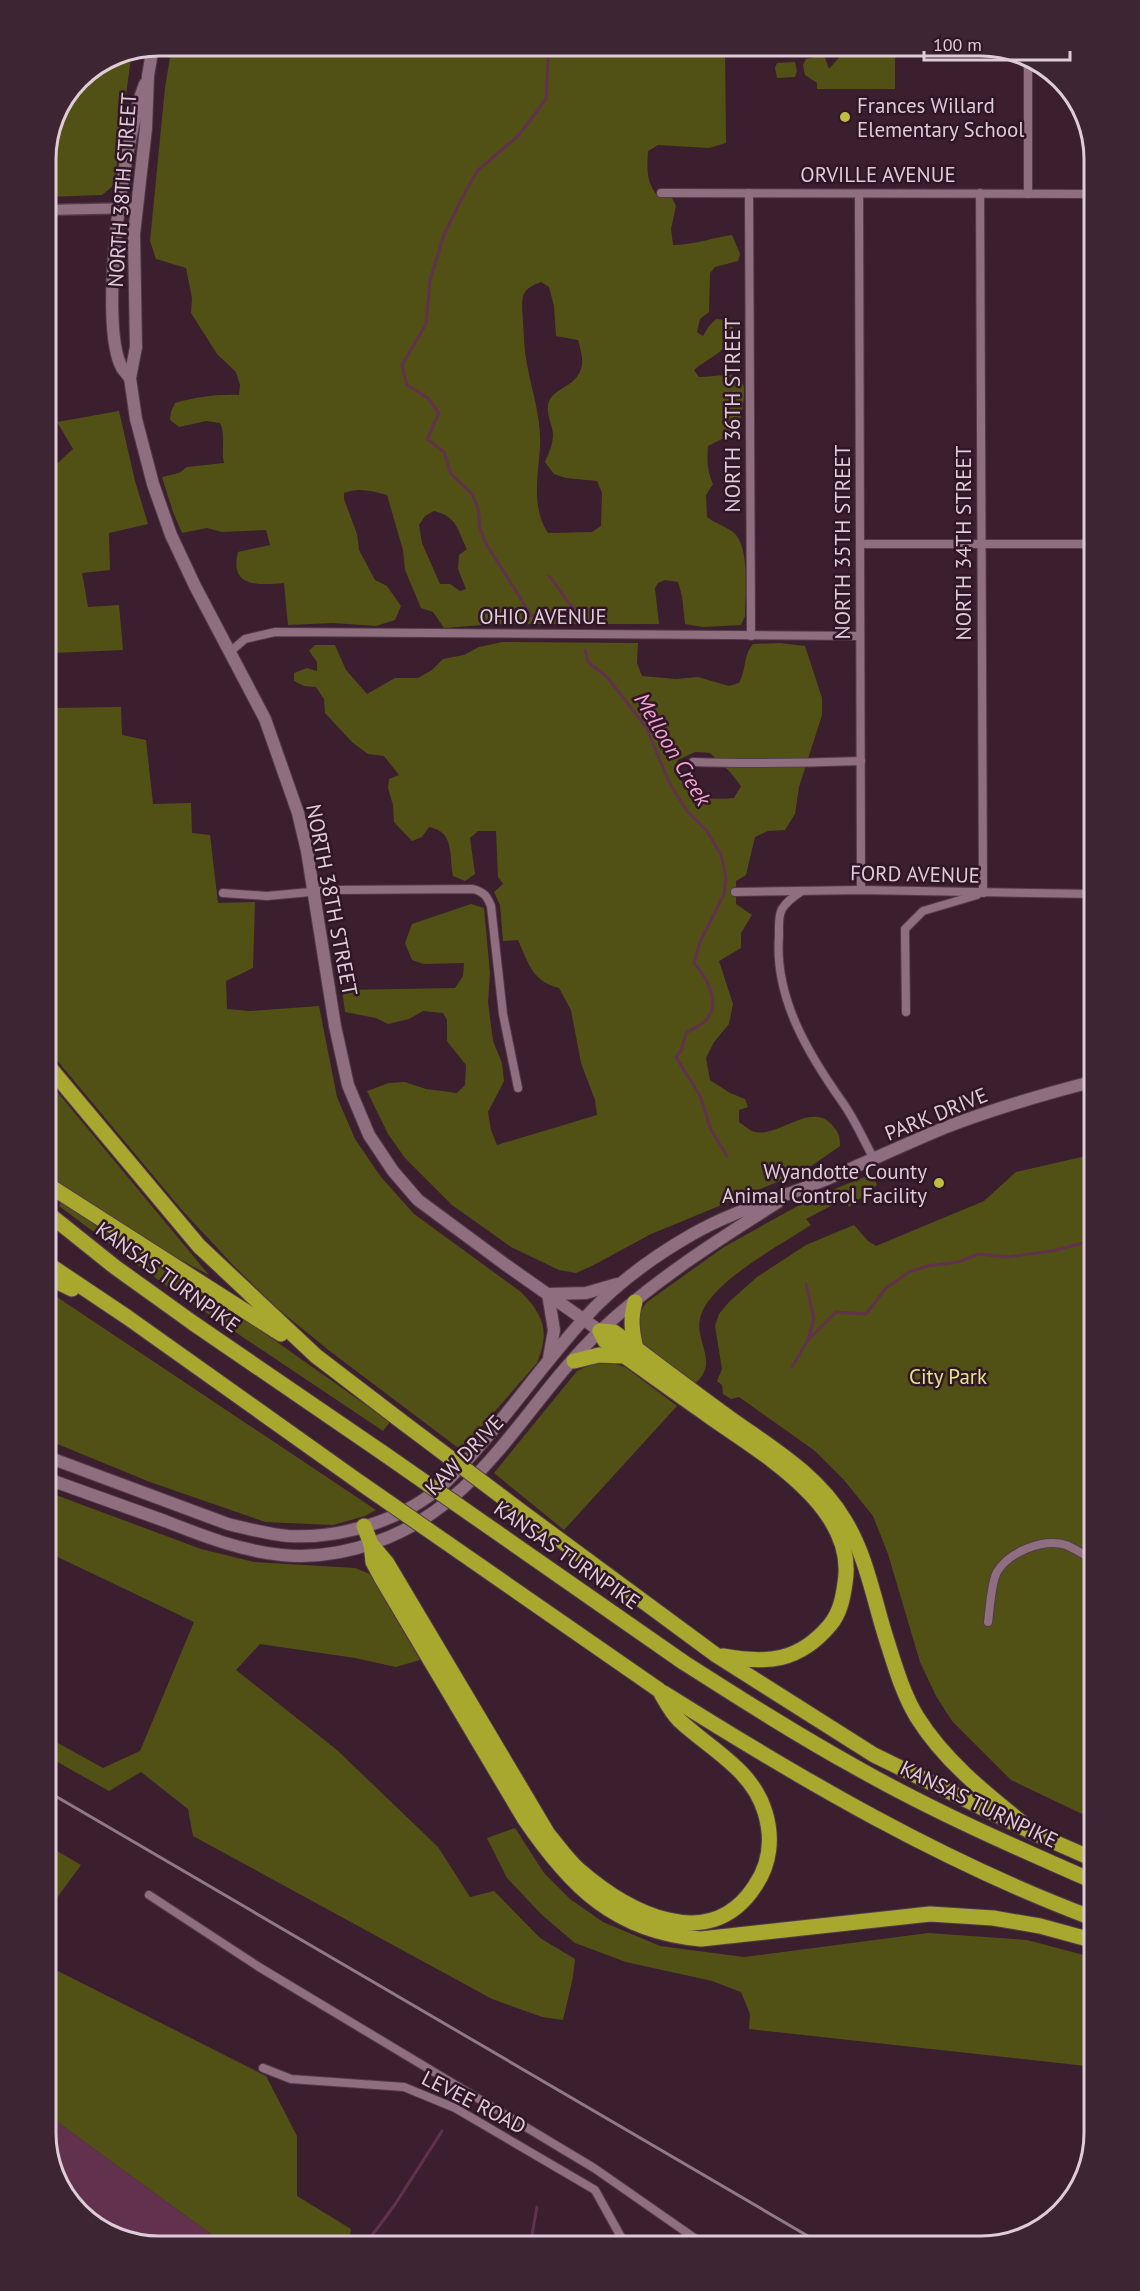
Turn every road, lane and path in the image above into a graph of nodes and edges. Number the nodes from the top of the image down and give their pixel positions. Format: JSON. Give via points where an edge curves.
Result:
{"nodes":[{"id":1,"x":151,"y":56,"type":"edge"},
{"id":2,"x":1028,"y":67,"type":"edge"},
{"id":3,"x":148,"y":76,"type":"junction"},
{"id":4,"x":661,"y":193,"type":"dead end"},
{"id":5,"x":749,"y":193,"type":"junction"},
{"id":6,"x":980,"y":193,"type":"junction"},
{"id":7,"x":859,"y":194,"type":"junction"},
{"id":8,"x":1028,"y":194,"type":"junction"},
{"id":9,"x":1084,"y":194,"type":"edge"},
{"id":10,"x":118,"y":207,"type":"junction"},
{"id":11,"x":136,"y":208,"type":"junction"},
{"id":12,"x":56,"y":210,"type":"edge"},
{"id":13,"x":130,"y":378,"type":"junction"},
{"id":14,"x":981,"y":543,"type":"junction"},
{"id":15,"x":860,"y":544,"type":"junction"},
{"id":16,"x":1084,"y":544,"type":"edge"},
{"id":17,"x":751,"y":636,"type":"junction"},
{"id":18,"x":860,"y":636,"type":"junction"},
{"id":19,"x":231,"y":651,"type":"junction"},
{"id":20,"x":861,"y":761,"type":"junction"},
{"id":21,"x":693,"y":762,"type":"dead end"},
{"id":22,"x":861,"y":890,"type":"junction"},
{"id":23,"x":802,"y":891,"type":"junction"},
{"id":24,"x":735,"y":892,"type":"dead end"},
{"id":25,"x":223,"y":893,"type":"dead end"},
{"id":26,"x":314,"y":893,"type":"junction"},
{"id":27,"x":983,"y":893,"type":"junction"},
{"id":28,"x":1084,"y":894,"type":"edge"},
{"id":29,"x":906,"y":1012,"type":"dead end"},
{"id":30,"x":56,"y":1076,"type":"edge"},
{"id":31,"x":1084,"y":1084,"type":"edge"},
{"id":32,"x":518,"y":1088,"type":"dead end"},
{"id":33,"x":874,"y":1159,"type":"junction"},
{"id":34,"x":56,"y":1191,"type":"edge"},
{"id":35,"x":794,"y":1192,"type":"junction"},
{"id":36,"x":56,"y":1220,"type":"edge"},
{"id":37,"x":56,"y":1269,"type":"edge"},
{"id":38,"x":56,"y":1282,"type":"edge"},
{"id":39,"x":620,"y":1283,"type":"junction"},
{"id":40,"x":548,"y":1294,"type":"junction"},
{"id":41,"x":635,"y":1302,"type":"junction"},
{"id":42,"x":127,"y":1317,"type":"junction"},
{"id":43,"x":584,"y":1319,"type":"junction"},
{"id":44,"x":600,"y":1331,"type":"junction"},
{"id":45,"x":630,"y":1352,"type":"junction"},
{"id":46,"x":316,"y":1356,"type":"junction"},
{"id":47,"x":574,"y":1361,"type":"junction"},
{"id":48,"x":548,"y":1362,"type":"junction"},
{"id":49,"x":727,"y":1422,"type":"junction"},
{"id":50,"x":56,"y":1460,"type":"edge"},
{"id":51,"x":56,"y":1482,"type":"edge"},
{"id":52,"x":364,"y":1526,"type":"junction"},
{"id":53,"x":371,"y":1544,"type":"junction"},
{"id":54,"x":1084,"y":1554,"type":"edge"},
{"id":55,"x":988,"y":1622,"type":"dead end"},
{"id":56,"x":716,"y":1655,"type":"junction"},
{"id":57,"x":658,"y":1690,"type":"junction"},
{"id":58,"x":502,"y":1769,"type":"junction"},
{"id":59,"x":1036,"y":1834,"type":"junction"},
{"id":60,"x":1084,"y":1855,"type":"edge"},
{"id":61,"x":1084,"y":1877,"type":"edge"},
{"id":62,"x":149,"y":1895,"type":"dead end"},
{"id":63,"x":1084,"y":1914,"type":"edge"},
{"id":64,"x":1084,"y":1938,"type":"edge"},
{"id":65,"x":263,"y":2068,"type":"dead end"},
{"id":66,"x":620,"y":2236,"type":"edge"},
{"id":67,"x":691,"y":2236,"type":"edge"}],
"edges":[{"from":1,"to":3,"type":"main road","name":"NORTH 38TH STREET"},
{"from":2,"to":8,"type":"street"},
{"from":3,"to":10,"type":"main road","name":"NORTH 38TH STREET","via":[[137,102]]},
{"from":3,"to":11,"type":"main road","name":"NORTH 38TH STREET"},
{"from":4,"to":5,"type":"street","name":"ORVILLE AVENUE"},
{"from":5,"to":7,"type":"street","name":"ORVILLE AVENUE"},
{"from":5,"to":17,"type":"street","name":"NORTH 36TH STREET"},
{"from":6,"to":7,"type":"street","name":"ORVILLE AVENUE"},
{"from":6,"to":8,"type":"street","name":"ORVILLE AVENUE"},
{"from":6,"to":14,"type":"street","name":"NORTH 34TH STREET"},
{"from":7,"to":15,"type":"street","name":"NORTH 35TH STREET"},
{"from":8,"to":9,"type":"street","name":"ORVILLE AVENUE"},
{"from":10,"to":11,"type":"street"},
{"from":10,"to":12,"type":"street"},
{"from":10,"to":13,"type":"main road","name":"NORTH 38TH STREET","via":[[114,328],[122,368]]},
{"from":11,"to":13,"type":"main road","name":"NORTH 38TH STREET","via":[[136,347]]},
{"from":13,"to":19,"type":"main road","name":"NORTH 38TH STREET","via":[[136,419],[171,535]]},
{"from":14,"to":15,"type":"street"},
{"from":14,"to":16,"type":"street"},
{"from":14,"to":27,"type":"street","name":"NORTH 34TH STREET"},
{"from":15,"to":18,"type":"street","name":"NORTH 35TH STREET"},
{"from":17,"to":18,"type":"street","name":"OHIO AVENUE"},
{"from":17,"to":19,"type":"street","name":"OHIO AVENUE","via":[[274,632],[245,639]]},
{"from":18,"to":20,"type":"street","name":"NORTH 35TH STREET"},
{"from":19,"to":26,"type":"main road","name":"NORTH 38TH STREET","via":[[265,719],[290,788]]},
{"from":20,"to":21,"type":"street"},
{"from":20,"to":22,"type":"street","name":"NORTH 35TH STREET"},
{"from":22,"to":23,"type":"street","name":"FORD AVENUE"},
{"from":22,"to":27,"type":"street","name":"FORD AVENUE"},
{"from":23,"to":24,"type":"street","name":"FORD AVENUE"},
{"from":23,"to":33,"type":"street","via":[[780,912],[777,952],[782,981],[807,1048]]},
{"from":25,"to":26,"type":"street"},
{"from":26,"to":32,"type":"street","via":[[473,889],[486,896],[491,906],[502,1014]]},
{"from":26,"to":40,"type":"main road","name":"NORTH 38TH STREET","via":[[348,1085],[369,1135],[393,1172],[418,1200]]},
{"from":27,"to":28,"type":"street","name":"FORD AVENUE"},
{"from":27,"to":29,"type":"street","via":[[923,911],[905,929]]},
{"from":30,"to":46,"type":"highway","via":[[199,1246]]},
{"from":31,"to":33,"type":"main road","name":"PARK DRIVE","via":[[964,1121]]},
{"from":33,"to":35,"type":"main road","name":"PARK DRIVE"},
{"from":34,"to":46,"type":"highway"},
{"from":35,"to":39,"type":"main road","name":"PARK DRIVE","via":[[743,1209],[690,1235]]},
{"from":35,"to":41,"type":"main road","name":"PARK DRIVE","via":[[726,1234]]},
{"from":36,"to":61,"type":"highway","name":"KANSAS TURNPIKE","bridge":true,"via":[[193,1323],[770,1718],[861,1770],[1011,1846]]},
{"from":37,"to":42,"type":"highway"},
{"from":38,"to":42,"type":"highway"},
{"from":39,"to":40,"type":"main road","via":[[586,1293]]},
{"from":39,"to":43,"type":"main road","name":"PARK DRIVE"},
{"from":40,"to":43,"type":"main road","name":"NORTH 38TH STREET"},
{"from":40,"to":48,"type":"main road","via":[[554,1330]]},
{"from":41,"to":44,"type":"main road","name":"PARK DRIVE"},
{"from":41,"to":45,"type":"highway"},
{"from":42,"to":57,"type":"highway","bridge":true},
{"from":43,"to":44,"type":"main road","name":"NORTH 38TH STREET"},
{"from":43,"to":48,"type":"main road","name":"KAW DRIVE"},
{"from":44,"to":45,"type":"highway","via":[[614,1332]]},
{"from":44,"to":47,"type":"main road","name":"KAW DRIVE"},
{"from":45,"to":47,"type":"highway"},
{"from":45,"to":49,"type":"highway"},
{"from":46,"to":56,"type":"highway","bridge":true},
{"from":47,"to":53,"type":"main road","name":"KAW DRIVE","via":[[459,1494],[418,1524]]},
{"from":48,"to":52,"type":"main road","name":"KAW DRIVE","via":[[446,1481],[396,1515]]},
{"from":49,"to":56,"type":"highway","via":[[798,1480],[820,1506],[834,1525],[844,1550],[847,1573],[834,1620],[804,1648],[786,1657],[761,1661]]},
{"from":49,"to":59,"type":"highway","via":[[787,1457],[814,1480],[845,1521],[862,1558],[893,1659],[916,1716],[944,1754]]},
{"from":50,"to":52,"type":"main road","name":"KAW DRIVE","via":[[257,1532],[307,1536]]},
{"from":51,"to":53,"type":"main road","name":"KAW DRIVE","via":[[250,1550],[307,1556]]},
{"from":52,"to":53,"type":"highway"},
{"from":53,"to":58,"type":"highway","via":[[373,1562],[387,1576]]},
{"from":54,"to":55,"type":"street","via":[[1066,1545],[1046,1542],[1017,1553],[997,1572]]},
{"from":56,"to":59,"type":"highway","via":[[874,1755]]},
{"from":57,"to":58,"type":"highway","via":[[678,1719],[721,1753],[749,1782],[765,1811],[770,1842],[768,1858],[750,1894],[728,1912],[704,1922],[670,1922],[600,1887],[576,1867],[548,1834]]},
{"from":57,"to":63,"type":"highway","via":[[802,1778],[908,1836]]},
{"from":58,"to":64,"type":"highway","via":[[546,1851],[567,1875],[609,1910],[653,1931],[701,1939],[895,1917],[961,1914],[1040,1926]]},
{"from":59,"to":60,"type":"highway"},
{"from":62,"to":67,"type":"street","via":[[259,1967],[594,2168]]},
{"from":65,"to":66,"type":"street","name":"LEVEE ROAD","via":[[291,2079],[404,2087],[455,2108],[595,2190]]}]}
